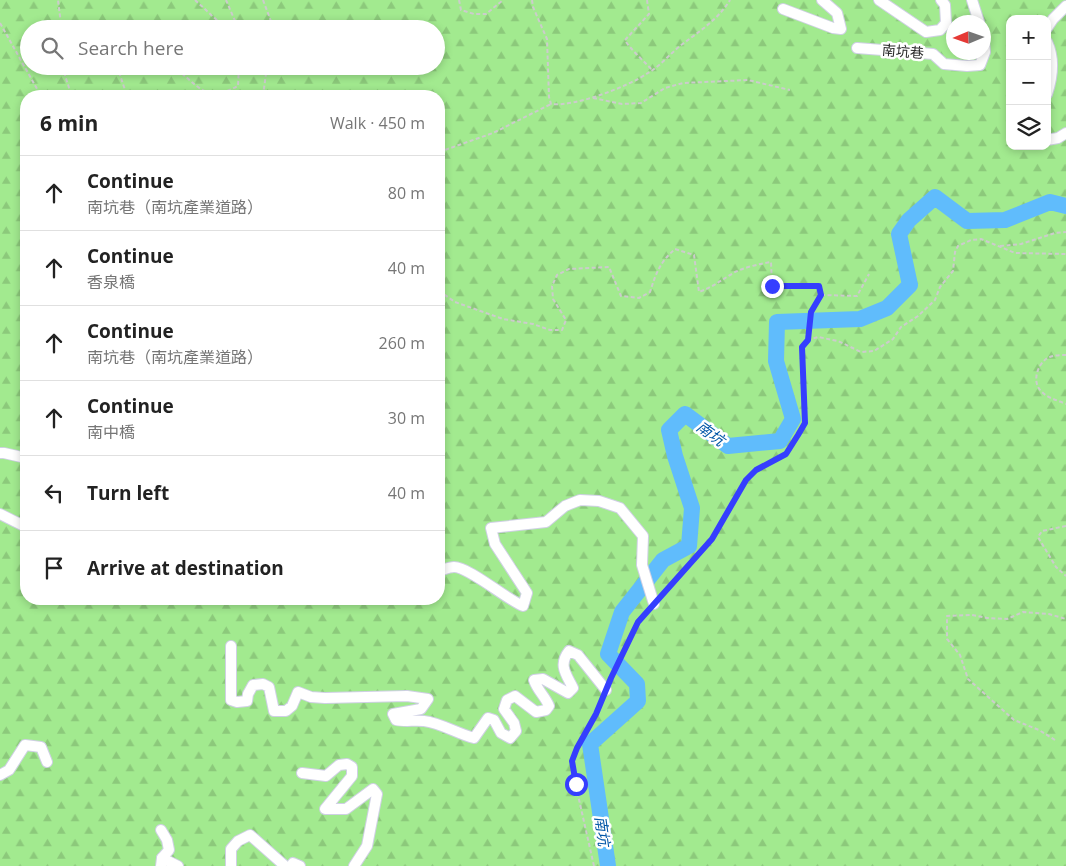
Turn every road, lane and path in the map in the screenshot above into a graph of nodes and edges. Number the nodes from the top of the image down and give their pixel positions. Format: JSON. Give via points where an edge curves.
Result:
{"nodes":[{"id":1,"x":58,"y":0,"type":"edge"},
{"id":2,"x":196,"y":0,"type":"edge"},
{"id":3,"x":226,"y":0,"type":"edge"},
{"id":4,"x":262,"y":0,"type":"edge"},
{"id":5,"x":459,"y":0,"type":"edge"},
{"id":6,"x":503,"y":0,"type":"edge"},
{"id":7,"x":532,"y":0,"type":"edge"},
{"id":8,"x":647,"y":0,"type":"edge"},
{"id":9,"x":730,"y":0,"type":"edge"},
{"id":10,"x":822,"y":0,"type":"edge"},
{"id":11,"x":879,"y":0,"type":"edge"},
{"id":12,"x":941,"y":0,"type":"edge"},
{"id":13,"x":972,"y":0,"type":"edge"},
{"id":14,"x":1066,"y":6,"type":"edge"},
{"id":15,"x":783,"y":9,"type":"dead end"},
{"id":16,"x":977,"y":15,"type":"edge"},
{"id":17,"x":60,"y":20,"type":"edge"},
{"id":18,"x":217,"y":20,"type":"edge"},
{"id":19,"x":234,"y":20,"type":"edge"},
{"id":20,"x":270,"y":20,"type":"edge"},
{"id":21,"x":1051,"y":22,"type":"edge"},
{"id":22,"x":0,"y":23,"type":"edge"},
{"id":23,"x":857,"y":48,"type":"dead end"},
{"id":24,"x":1051,"y":51,"type":"edge"},
{"id":25,"x":20,"y":59,"type":"edge"},
{"id":26,"x":982,"y":60,"type":"edge"},
{"id":27,"x":652,"y":70,"type":"junction"},
{"id":28,"x":29,"y":75,"type":"edge"},
{"id":29,"x":65,"y":75,"type":"edge"},
{"id":30,"x":119,"y":75,"type":"edge"},
{"id":31,"x":184,"y":75,"type":"edge"},
{"id":32,"x":239,"y":75,"type":"edge"},
{"id":33,"x":266,"y":75,"type":"edge"},
{"id":34,"x":1051,"y":82,"type":"edge"},
{"id":35,"x":38,"y":90,"type":"edge"},
{"id":36,"x":70,"y":90,"type":"edge"},
{"id":37,"x":125,"y":90,"type":"edge"},
{"id":38,"x":205,"y":90,"type":"edge"},
{"id":39,"x":231,"y":90,"type":"edge"},
{"id":40,"x":264,"y":90,"type":"edge"},
{"id":41,"x":790,"y":90,"type":"dead end"},
{"id":42,"x":590,"y":98,"type":"junction"},
{"id":43,"x":551,"y":104,"type":"junction"},
{"id":44,"x":1066,"y":133,"type":"edge"},
{"id":45,"x":1051,"y":139,"type":"edge"},
{"id":46,"x":445,"y":149,"type":"edge"},
{"id":47,"x":1066,"y":232,"type":"edge"},
{"id":48,"x":1000,"y":246,"type":"junction"},
{"id":49,"x":1066,"y":254,"type":"edge"},
{"id":50,"x":869,"y":274,"type":"dead end"},
{"id":51,"x":445,"y":295,"type":"edge"},
{"id":52,"x":821,"y":295,"type":"junction"},
{"id":53,"x":808,"y":340,"type":"junction"},
{"id":54,"x":1066,"y":355,"type":"edge"},
{"id":55,"x":1066,"y":404,"type":"edge"},
{"id":56,"x":0,"y":453,"type":"edge"},
{"id":57,"x":20,"y":457,"type":"edge"},
{"id":58,"x":0,"y":514,"type":"edge"},
{"id":59,"x":20,"y":524,"type":"edge"},
{"id":60,"x":1066,"y":526,"type":"edge"},
{"id":61,"x":445,"y":569,"type":"edge"},
{"id":62,"x":1066,"y":576,"type":"edge"},
{"id":63,"x":654,"y":604,"type":"junction"},
{"id":64,"x":1066,"y":619,"type":"edge"},
{"id":65,"x":231,"y":646,"type":"dead end"},
{"id":66,"x":606,"y":690,"type":"junction"},
{"id":67,"x":1055,"y":740,"type":"dead end"},
{"id":68,"x":46,"y":762,"type":"dead end"},
{"id":69,"x":302,"y":773,"type":"dead end"},
{"id":70,"x":0,"y":775,"type":"edge"},
{"id":71,"x":160,"y":830,"type":"dead end"},
{"id":72,"x":162,"y":862,"type":"edge"},
{"id":73,"x":178,"y":866,"type":"edge"},
{"id":74,"x":231,"y":866,"type":"edge"},
{"id":75,"x":285,"y":866,"type":"edge"},
{"id":76,"x":291,"y":866,"type":"edge"},
{"id":77,"x":300,"y":866,"type":"edge"},
{"id":78,"x":354,"y":866,"type":"edge"},
{"id":79,"x":594,"y":866,"type":"edge"}],
"edges":[{"from":1,"to":17,"type":"path"},
{"from":2,"to":18,"type":"path"},
{"from":3,"to":19,"type":"path"},
{"from":4,"to":20,"type":"path"},
{"from":5,"to":6,"type":"path","via":[[462,10],[474,14],[486,14]]},
{"from":7,"to":43,"type":"path","via":[[547,39]]},
{"from":8,"to":27,"type":"path","via":[[649,14],[625,40]]},
{"from":9,"to":27,"type":"path","via":[[706,27]]},
{"from":10,"to":15,"type":"lane","via":[[837,13],[841,29]]},
{"from":11,"to":12,"type":"lane","name":"南坑巷","via":[[926,32],[940,30],[946,23],[945,5]]},
{"from":13,"to":16,"type":"lane"},
{"from":14,"to":21,"type":"lane"},
{"from":22,"to":25,"type":"path"},
{"from":23,"to":26,"type":"lane","name":"南坑巷","via":[[933,54],[944,64],[980,65]]},
{"from":24,"to":34,"type":"lane"},
{"from":27,"to":42,"type":"path","via":[[605,94]]},
{"from":28,"to":35,"type":"path"},
{"from":29,"to":36,"type":"path"},
{"from":30,"to":37,"type":"path"},
{"from":31,"to":38,"type":"path"},
{"from":32,"to":39,"type":"path","via":[[238,86]]},
{"from":33,"to":40,"type":"path"},
{"from":41,"to":42,"type":"path","via":[[748,80],[683,84],[665,88],[642,103],[622,104]]},
{"from":42,"to":43,"type":"path","via":[[561,106]]},
{"from":43,"to":46,"type":"path","via":[[494,133]]},
{"from":44,"to":45,"type":"lane"},
{"from":47,"to":48,"type":"path"},
{"from":48,"to":49,"type":"path","via":[[1015,253]]},
{"from":48,"to":53,"type":"path","via":[[981,239],[958,246],[952,271],[935,300],[901,327],[893,339],[874,351],[860,352],[838,341],[818,337]]},
{"from":50,"to":52,"type":"path","via":[[856,296]]},
{"from":51,"to":52,"type":"path","via":[[455,302],[503,318],[562,330],[566,320],[552,292],[557,275],[568,269],[609,267],[621,296],[639,298],[650,292],[664,258],[675,250],[694,255],[699,292],[736,272],[771,262],[772,286],[819,286]]},
{"from":52,"to":53,"type":"path","via":[[811,312]]},
{"from":53,"to":63,"type":"path","via":[[802,347],[805,423],[798,435],[786,454],[756,470],[746,480],[712,539]]},
{"from":54,"to":55,"type":"path","via":[[1052,356],[1036,375],[1040,390]]},
{"from":56,"to":57,"type":"lane"},
{"from":58,"to":59,"type":"lane"},
{"from":60,"to":62,"type":"path","via":[[1042,531],[1038,537],[1056,567]]},
{"from":61,"to":63,"type":"lane","via":[[462,568],[522,606],[527,592],[495,544],[491,528],[546,522],[565,506],[580,500],[599,501],[620,508],[643,536],[642,565]]},
{"from":63,"to":66,"type":"path","via":[[638,622]]},
{"from":64,"to":67,"type":"path","via":[[1023,612],[1007,619],[947,616],[947,639],[960,655],[968,679],[1014,720]]},
{"from":65,"to":66,"type":"lane","via":[[231,700],[247,702],[253,685],[263,684],[269,687],[274,711],[286,712],[298,692],[325,698],[407,696],[428,699],[422,709],[393,714],[396,720],[434,723],[474,738],[488,718],[494,720],[501,733],[510,738],[516,731],[504,709],[507,700],[515,696],[536,712],[546,710],[549,706],[546,698],[534,680],[543,678],[568,693],[573,688],[563,668],[563,658],[569,651],[578,655]]},
{"from":66,"to":79,"type":"path","via":[[572,761]]},
{"from":68,"to":70,"type":"lane","via":[[40,747],[25,745],[10,770]]},
{"from":69,"to":78,"type":"lane","via":[[326,776],[339,765],[352,767],[352,776],[325,809],[346,809],[373,789],[377,794],[367,846]]},
{"from":71,"to":72,"type":"lane","via":[[169,850]]},
{"from":72,"to":73,"type":"lane"},
{"from":74,"to":75,"type":"lane","via":[[231,849],[250,835]]},
{"from":76,"to":77,"type":"lane","via":[[293,863]]}]}
